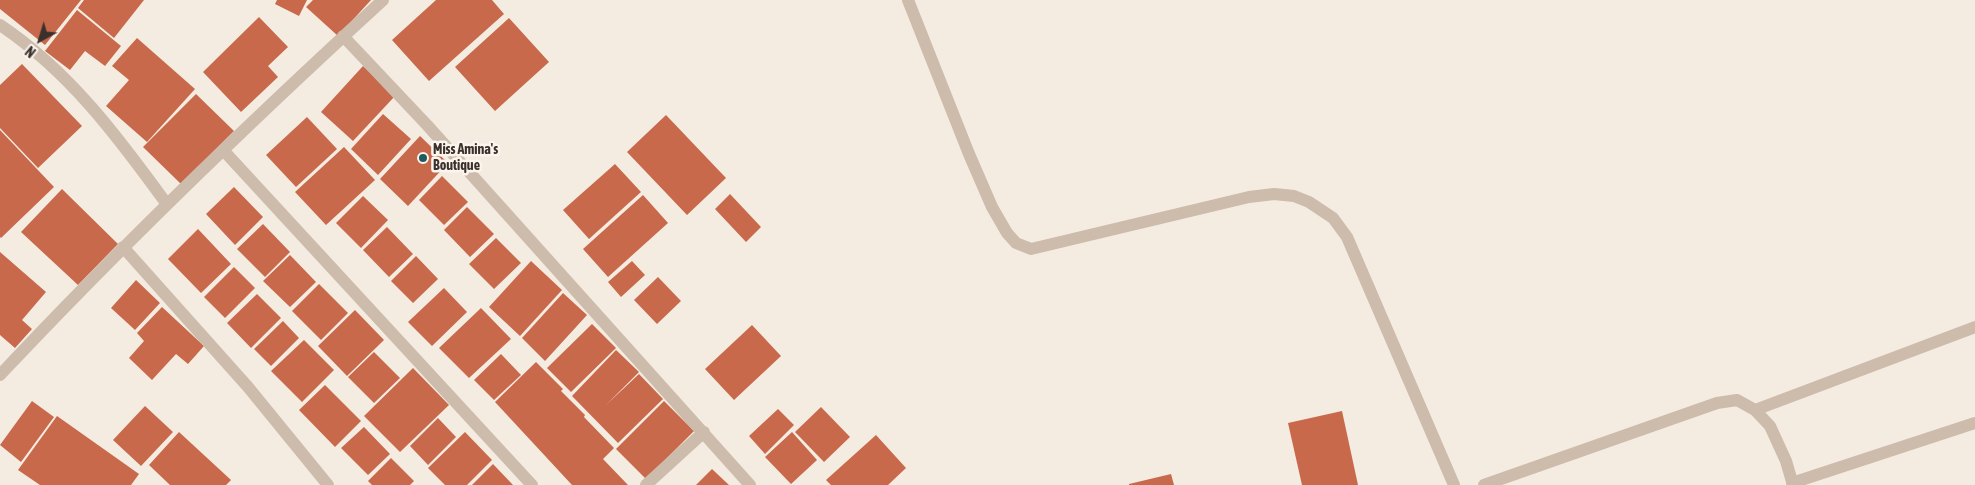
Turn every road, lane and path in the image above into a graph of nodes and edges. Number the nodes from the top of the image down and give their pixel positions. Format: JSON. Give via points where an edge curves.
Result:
{"nodes":[{"id":1,"x":383,"y":0,"type":"edge"},
{"id":2,"x":908,"y":0,"type":"edge"},
{"id":3,"x":0,"y":25,"type":"edge"},
{"id":4,"x":343,"y":36,"type":"junction"},
{"id":5,"x":224,"y":151,"type":"junction"},
{"id":6,"x":166,"y":203,"type":"junction"},
{"id":7,"x":123,"y":247,"type":"junction"},
{"id":8,"x":1975,"y":327,"type":"edge"},
{"id":9,"x":0,"y":376,"type":"edge"},
{"id":10,"x":1755,"y":410,"type":"junction"},
{"id":11,"x":1975,"y":423,"type":"edge"},
{"id":12,"x":704,"y":432,"type":"junction"},
{"id":13,"x":1793,"y":484,"type":"edge"},
{"id":14,"x":328,"y":485,"type":"edge"},
{"id":15,"x":532,"y":485,"type":"edge"},
{"id":16,"x":646,"y":485,"type":"edge"},
{"id":17,"x":750,"y":485,"type":"edge"},
{"id":18,"x":1454,"y":485,"type":"edge"},
{"id":19,"x":1484,"y":485,"type":"edge"}],
"edges":[{"from":1,"to":4,"type":"street"},
{"from":2,"to":18,"type":"street","via":[[992,207],[1016,243],[1031,249],[1249,197],[1274,194],[1294,196],[1309,202],[1333,218],[1347,237]]},
{"from":3,"to":6,"type":"street","via":[[61,74],[100,115]]},
{"from":4,"to":5,"type":"street"},
{"from":4,"to":12,"type":"street"},
{"from":5,"to":6,"type":"street"},
{"from":5,"to":15,"type":"street"},
{"from":6,"to":7,"type":"street"},
{"from":7,"to":9,"type":"street"},
{"from":7,"to":14,"type":"street","via":[[248,386]]},
{"from":8,"to":10,"type":"street"},
{"from":10,"to":13,"type":"street","via":[[1770,426]]},
{"from":10,"to":19,"type":"street","via":[[1737,400],[1717,402]]},
{"from":11,"to":13,"type":"street"},
{"from":12,"to":16,"type":"street"},
{"from":12,"to":17,"type":"street"}]}
